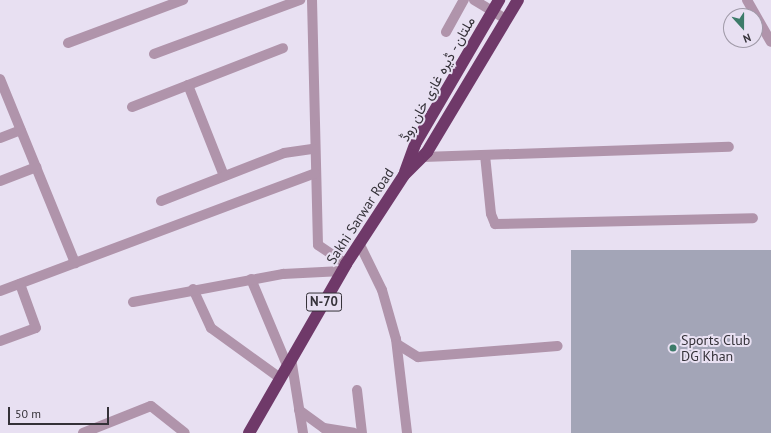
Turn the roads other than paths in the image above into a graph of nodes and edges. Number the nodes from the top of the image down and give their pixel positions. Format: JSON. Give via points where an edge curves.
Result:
{"nodes":[{"id":1,"x":183,"y":0,"type":"edge"},
{"id":2,"x":300,"y":0,"type":"edge"},
{"id":3,"x":312,"y":0,"type":"edge"},
{"id":4,"x":464,"y":0,"type":"edge"},
{"id":5,"x":474,"y":0,"type":"edge"},
{"id":6,"x":499,"y":0,"type":"edge"},
{"id":7,"x":518,"y":0,"type":"edge"},
{"id":8,"x":747,"y":0,"type":"edge"},
{"id":9,"x":493,"y":11,"type":"junction"},
{"id":10,"x":506,"y":19,"type":"junction"},
{"id":11,"x":446,"y":32,"type":"dead end"},
{"id":12,"x":771,"y":42,"type":"edge"},
{"id":13,"x":68,"y":43,"type":"dead end"},
{"id":14,"x":283,"y":48,"type":"dead end"},
{"id":15,"x":154,"y":54,"type":"dead end"},
{"id":16,"x":0,"y":79,"type":"edge"},
{"id":17,"x":188,"y":85,"type":"junction"},
{"id":18,"x":132,"y":107,"type":"dead end"},
{"id":19,"x":21,"y":130,"type":"junction"},
{"id":20,"x":0,"y":138,"type":"edge"},
{"id":21,"x":728,"y":147,"type":"dead end"},
{"id":22,"x":314,"y":149,"type":"junction"},
{"id":23,"x":485,"y":155,"type":"junction"},
{"id":24,"x":423,"y":157,"type":"junction"},
{"id":25,"x":36,"y":167,"type":"junction"},
{"id":26,"x":315,"y":173,"type":"junction"},
{"id":27,"x":404,"y":175,"type":"junction"},
{"id":28,"x":224,"y":176,"type":"junction"},
{"id":29,"x":0,"y":181,"type":"edge"},
{"id":30,"x":161,"y":201,"type":"dead end"},
{"id":31,"x":752,"y":218,"type":"dead end"},
{"id":32,"x":359,"y":244,"type":"junction"},
{"id":33,"x":75,"y":263,"type":"junction"},
{"id":34,"x":344,"y":267,"type":"junction"},
{"id":35,"x":251,"y":279,"type":"junction"},
{"id":36,"x":20,"y":284,"type":"junction"},
{"id":37,"x":193,"y":289,"type":"junction"},
{"id":38,"x":0,"y":291,"type":"edge"},
{"id":39,"x":133,"y":302,"type":"dead end"},
{"id":40,"x":0,"y":341,"type":"edge"},
{"id":41,"x":397,"y":344,"type":"junction"},
{"id":42,"x":558,"y":346,"type":"dead end"},
{"id":43,"x":289,"y":362,"type":"junction"},
{"id":44,"x":280,"y":378,"type":"junction"},
{"id":45,"x":357,"y":390,"type":"dead end"},
{"id":46,"x":299,"y":410,"type":"junction"},
{"id":47,"x":83,"y":433,"type":"edge"},
{"id":48,"x":185,"y":433,"type":"edge"},
{"id":49,"x":249,"y":433,"type":"edge"},
{"id":50,"x":303,"y":433,"type":"edge"},
{"id":51,"x":354,"y":433,"type":"edge"},
{"id":52,"x":362,"y":433,"type":"edge"},
{"id":53,"x":407,"y":433,"type":"edge"}],
"edges":[{"from":1,"to":13,"type":"street"},
{"from":2,"to":15,"type":"street"},
{"from":3,"to":22,"type":"street"},
{"from":4,"to":11,"type":"street"},
{"from":5,"to":9,"type":"street"},
{"from":6,"to":9,"type":"highway","name":"ملتان - ڈیرہ غازی خان روڈ","number":"N-70"},
{"from":7,"to":10,"type":"highway","name":"Sakhi Sarwar Road","number":"N-70"},
{"from":8,"to":12,"type":"street"},
{"from":9,"to":10,"type":"street"},
{"from":9,"to":27,"type":"highway","name":"ملتان - ڈیرہ غازی خان روڈ","number":"N-70","via":[[415,144]]},
{"from":10,"to":24,"type":"highway","name":"Sakhi Sarwar Road","number":"N-70"},
{"from":14,"to":17,"type":"street"},
{"from":16,"to":19,"type":"street"},
{"from":17,"to":18,"type":"street"},
{"from":17,"to":28,"type":"street"},
{"from":19,"to":20,"type":"street"},
{"from":19,"to":25,"type":"street"},
{"from":21,"to":23,"type":"street"},
{"from":22,"to":26,"type":"street"},
{"from":22,"to":28,"type":"street","via":[[284,153]]},
{"from":23,"to":24,"type":"street"},
{"from":23,"to":31,"type":"street","via":[[491,214],[495,224]]},
{"from":24,"to":27,"type":"highway","name":"Sakhi Sarwar Road","number":"N-70"},
{"from":25,"to":29,"type":"street"},
{"from":25,"to":33,"type":"street"},
{"from":26,"to":33,"type":"street"},
{"from":26,"to":34,"type":"street","via":[[318,245]]},
{"from":27,"to":32,"type":"highway","name":"Sakhi Sarwar Road","number":"N-70"},
{"from":28,"to":30,"type":"street"},
{"from":32,"to":34,"type":"highway","name":"Sakhi Sarwar Road","number":"N-70"},
{"from":32,"to":41,"type":"street","via":[[382,290]]},
{"from":33,"to":36,"type":"street"},
{"from":34,"to":35,"type":"street"},
{"from":34,"to":43,"type":"highway","name":"Sakhi Sarwar Road","number":"N-70"},
{"from":35,"to":37,"type":"street"},
{"from":35,"to":43,"type":"street"},
{"from":36,"to":38,"type":"street"},
{"from":36,"to":40,"type":"street","via":[[36,328]]},
{"from":37,"to":39,"type":"street"},
{"from":37,"to":44,"type":"street","via":[[211,328]]},
{"from":41,"to":42,"type":"street","via":[[418,357]]},
{"from":41,"to":53,"type":"street"},
{"from":43,"to":44,"type":"highway","name":"Sakhi Sarwar Road","number":"N-70"},
{"from":43,"to":46,"type":"street"},
{"from":44,"to":49,"type":"highway","name":"Sakhi Sarwar Road","number":"N-70"},
{"from":45,"to":52,"type":"street"},
{"from":46,"to":50,"type":"street"},
{"from":46,"to":51,"type":"street","via":[[324,428]]},
{"from":47,"to":48,"type":"street","via":[[151,406]]}]}
